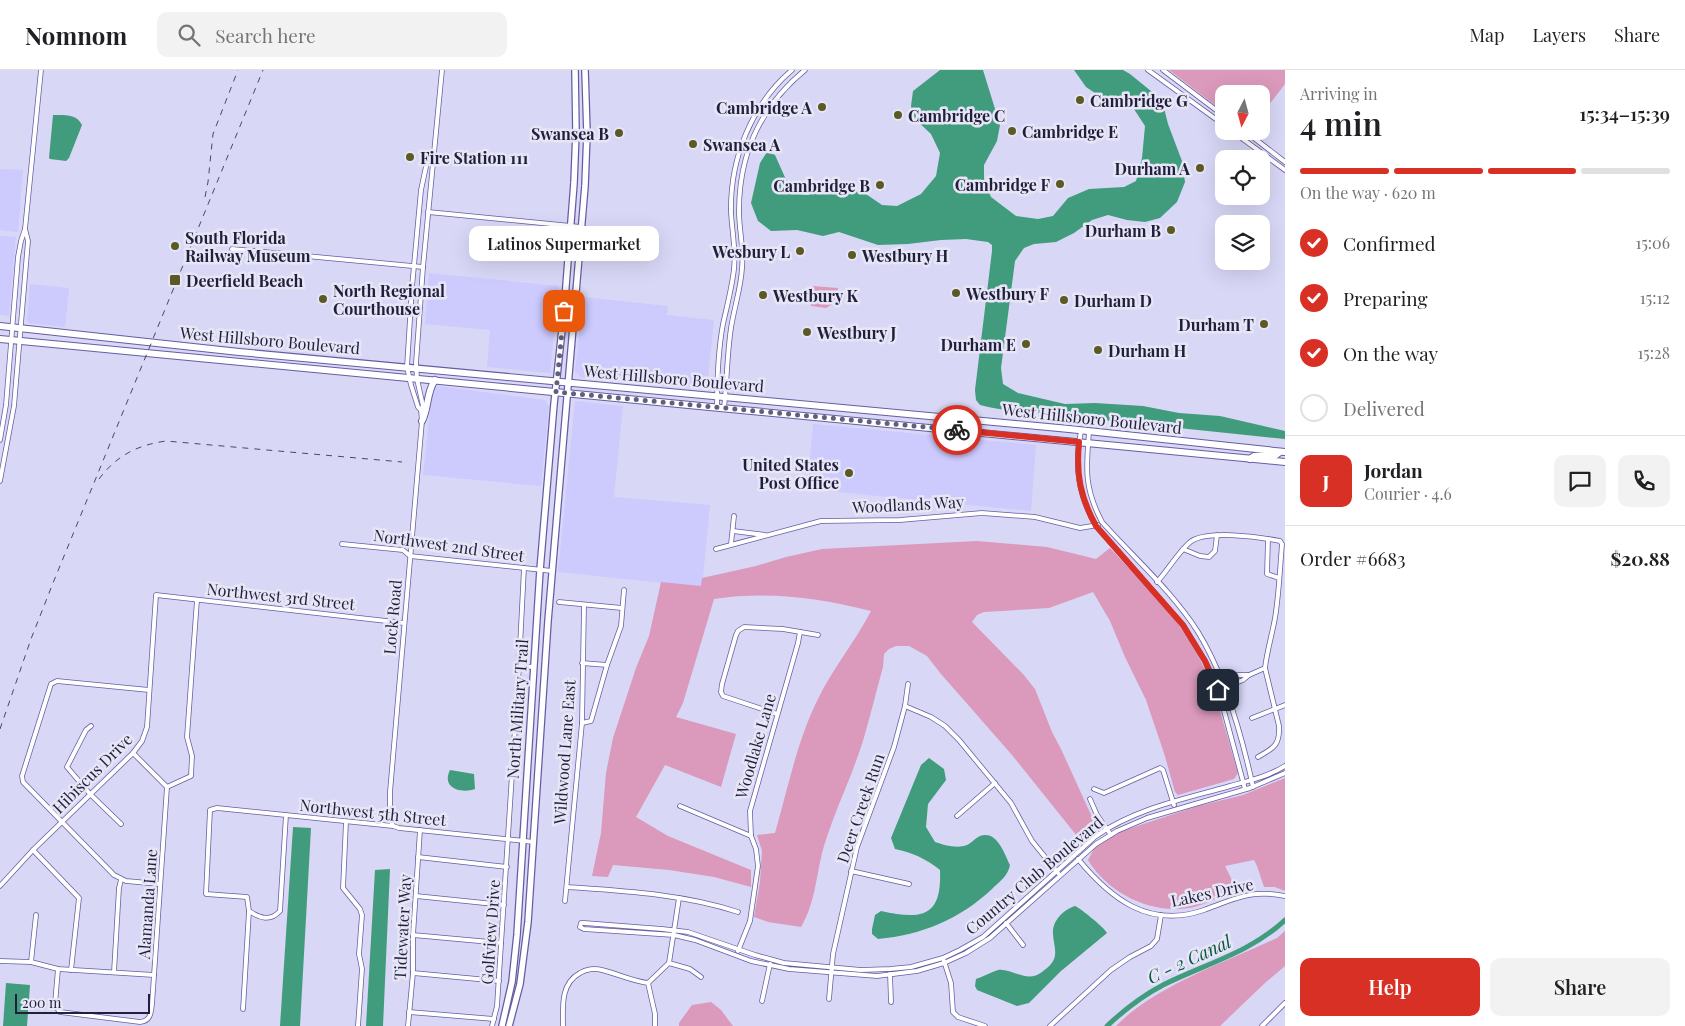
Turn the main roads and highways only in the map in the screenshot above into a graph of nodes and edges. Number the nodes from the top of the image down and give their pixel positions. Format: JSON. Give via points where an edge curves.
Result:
{"nodes":[{"id":1,"x":0,"y":326,"type":"edge"},
{"id":2,"x":0,"y":338,"type":"edge"},
{"id":3,"x":222,"y":350,"type":"junction"},
{"id":4,"x":202,"y":358,"type":"junction"},
{"id":5,"x":314,"y":359,"type":"junction"},
{"id":6,"x":298,"y":367,"type":"junction"},
{"id":7,"x":435,"y":380,"type":"junction"},
{"id":8,"x":878,"y":411,"type":"junction"},
{"id":9,"x":896,"y":413,"type":"junction"},
{"id":10,"x":422,"y":421,"type":"road end"},
{"id":11,"x":866,"y":422,"type":"junction"},
{"id":12,"x":879,"y":423,"type":"junction"},
{"id":13,"x":1283,"y":452,"type":"edge"},
{"id":14,"x":1250,"y":459,"type":"junction"},
{"id":15,"x":1285,"y":462,"type":"edge"}],
"edges":[{"from":1,"to":3,"type":"main road","name":"West Hillsboro Boulevard"},
{"from":2,"to":4,"type":"main road","name":"West Hillsboro Boulevard"},
{"from":3,"to":4,"type":"main road","via":[[210,352]]},
{"from":3,"to":5,"type":"main road","name":"West Hillsboro Boulevard"},
{"from":4,"to":6,"type":"main road","name":"West Hillsboro Boulevard"},
{"from":5,"to":6,"type":"main road"},
{"from":5,"to":8,"type":"main road","name":"West Hillsboro Boulevard"},
{"from":6,"to":7,"type":"main road","name":"West Hillsboro Boulevard"},
{"from":7,"to":10,"type":"main road","via":[[428,392]]},
{"from":7,"to":11,"type":"main road","name":"West Hillsboro Boulevard"},
{"from":8,"to":9,"type":"main road","name":"West Hillsboro Boulevard"},
{"from":8,"to":11,"type":"main road"},
{"from":9,"to":12,"type":"main road","via":[[884,417]]},
{"from":9,"to":13,"type":"main road","name":"West Hillsboro Boulevard"},
{"from":11,"to":12,"type":"main road","name":"West Hillsboro Boulevard"},
{"from":12,"to":14,"type":"main road","name":"West Hillsboro Boulevard"},
{"from":13,"to":14,"type":"main road"},
{"from":14,"to":15,"type":"main road","name":"West Hillsboro Boulevard"}]}
